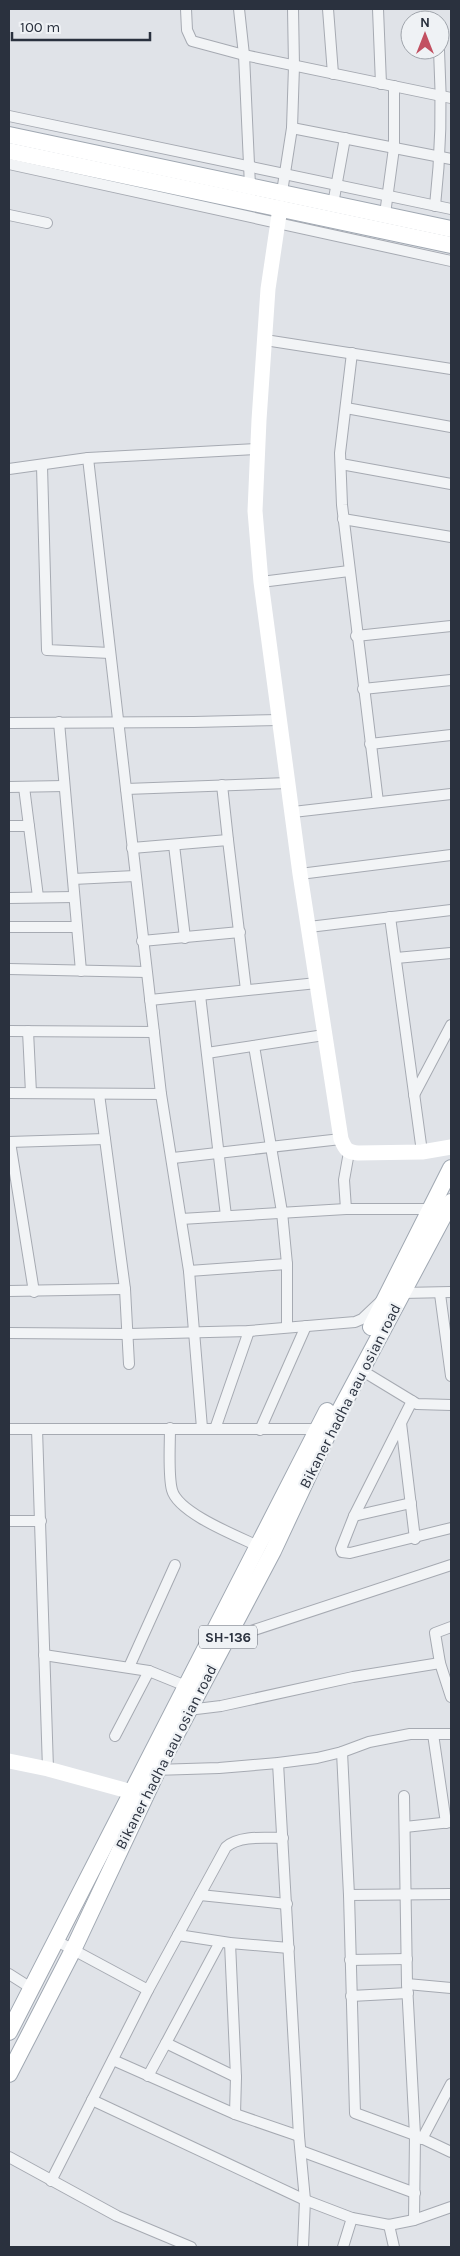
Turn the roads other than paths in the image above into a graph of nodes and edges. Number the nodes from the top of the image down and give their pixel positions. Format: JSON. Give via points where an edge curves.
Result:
{"nodes":[{"id":1,"x":186,"y":9,"type":"edge"},
{"id":2,"x":239,"y":9,"type":"edge"},
{"id":3,"x":293,"y":9,"type":"edge"},
{"id":4,"x":328,"y":9,"type":"edge"},
{"id":5,"x":378,"y":9,"type":"edge"},
{"id":6,"x":244,"y":55,"type":"junction"},
{"id":7,"x":441,"y":60,"type":"edge"},
{"id":8,"x":294,"y":66,"type":"junction"},
{"id":9,"x":333,"y":74,"type":"junction"},
{"id":10,"x":381,"y":84,"type":"junction"},
{"id":11,"x":394,"y":86,"type":"junction"},
{"id":12,"x":447,"y":97,"type":"edge"},
{"id":13,"x":9,"y":116,"type":"edge"},
{"id":14,"x":292,"y":128,"type":"junction"},
{"id":15,"x":9,"y":135,"type":"edge"},
{"id":16,"x":345,"y":138,"type":"junction"},
{"id":17,"x":394,"y":148,"type":"junction"},
{"id":18,"x":9,"y":151,"type":"edge"},
{"id":19,"x":440,"y":157,"type":"junction"},
{"id":20,"x":451,"y":159,"type":"edge"},
{"id":21,"x":9,"y":164,"type":"edge"},
{"id":22,"x":249,"y":166,"type":"junction"},
{"id":23,"x":61,"y":169,"type":"junction"},
{"id":24,"x":284,"y":174,"type":"junction"},
{"id":25,"x":338,"y":185,"type":"junction"},
{"id":26,"x":250,"y":186,"type":"junction"},
{"id":27,"x":387,"y":196,"type":"junction"},
{"id":28,"x":333,"y":204,"type":"junction"},
{"id":29,"x":435,"y":206,"type":"junction"},
{"id":30,"x":280,"y":207,"type":"junction"},
{"id":31,"x":451,"y":209,"type":"edge"},
{"id":32,"x":385,"y":214,"type":"junction"},
{"id":33,"x":9,"y":215,"type":"edge"},
{"id":34,"x":46,"y":222,"type":"dead end"},
{"id":35,"x":451,"y":229,"type":"edge"},
{"id":36,"x":451,"y":245,"type":"edge"},
{"id":37,"x":451,"y":261,"type":"edge"},
{"id":38,"x":265,"y":340,"type":"junction"},
{"id":39,"x":352,"y":353,"type":"junction"},
{"id":40,"x":451,"y":369,"type":"edge"},
{"id":41,"x":346,"y":408,"type":"junction"},
{"id":42,"x":451,"y":427,"type":"edge"},
{"id":43,"x":257,"y":449,"type":"junction"},
{"id":44,"x":88,"y":458,"type":"junction"},
{"id":45,"x":341,"y":464,"type":"junction"},
{"id":46,"x":42,"y":466,"type":"junction"},
{"id":47,"x":9,"y":470,"type":"edge"},
{"id":48,"x":451,"y":484,"type":"edge"},
{"id":49,"x":344,"y":519,"type":"junction"},
{"id":50,"x":451,"y":537,"type":"edge"},
{"id":51,"x":349,"y":571,"type":"junction"},
{"id":52,"x":261,"y":582,"type":"junction"},
{"id":53,"x":451,"y":626,"type":"edge"},
{"id":54,"x":356,"y":636,"type":"junction"},
{"id":55,"x":110,"y":653,"type":"junction"},
{"id":56,"x":451,"y":680,"type":"edge"},
{"id":57,"x":363,"y":690,"type":"junction"},
{"id":58,"x":279,"y":720,"type":"junction"},
{"id":59,"x":9,"y":722,"type":"edge"},
{"id":60,"x":59,"y":722,"type":"junction"},
{"id":61,"x":119,"y":722,"type":"junction"},
{"id":62,"x":451,"y":735,"type":"edge"},
{"id":63,"x":370,"y":744,"type":"junction"},
{"id":64,"x":288,"y":783,"type":"junction"},
{"id":65,"x":222,"y":785,"type":"junction"},
{"id":66,"x":24,"y":786,"type":"junction"},
{"id":67,"x":64,"y":786,"type":"junction"},
{"id":68,"x":9,"y":787,"type":"edge"},
{"id":69,"x":126,"y":789,"type":"junction"},
{"id":70,"x":451,"y":794,"type":"edge"},
{"id":71,"x":378,"y":802,"type":"junction"},
{"id":72,"x":292,"y":812,"type":"junction"},
{"id":73,"x":9,"y":826,"type":"edge"},
{"id":74,"x":29,"y":826,"type":"junction"},
{"id":75,"x":228,"y":840,"type":"junction"},
{"id":76,"x":174,"y":845,"type":"junction"},
{"id":77,"x":132,"y":848,"type":"junction"},
{"id":78,"x":451,"y":856,"type":"edge"},
{"id":79,"x":300,"y":874,"type":"junction"},
{"id":80,"x":135,"y":876,"type":"junction"},
{"id":81,"x":73,"y":879,"type":"junction"},
{"id":82,"x":38,"y":897,"type":"junction"},
{"id":83,"x":74,"y":897,"type":"junction"},
{"id":84,"x":9,"y":898,"type":"edge"},
{"id":85,"x":451,"y":910,"type":"edge"},
{"id":86,"x":390,"y":917,"type":"junction"},
{"id":87,"x":9,"y":927,"type":"edge"},
{"id":88,"x":77,"y":927,"type":"junction"},
{"id":89,"x":309,"y":927,"type":"junction"},
{"id":90,"x":240,"y":932,"type":"junction"},
{"id":91,"x":185,"y":938,"type":"junction"},
{"id":92,"x":142,"y":942,"type":"junction"},
{"id":93,"x":451,"y":953,"type":"edge"},
{"id":94,"x":396,"y":958,"type":"junction"},
{"id":95,"x":9,"y":970,"type":"edge"},
{"id":96,"x":81,"y":971,"type":"junction"},
{"id":97,"x":146,"y":972,"type":"junction"},
{"id":98,"x":317,"y":983,"type":"junction"},
{"id":99,"x":246,"y":990,"type":"junction"},
{"id":100,"x":200,"y":995,"type":"junction"},
{"id":101,"x":150,"y":1000,"type":"junction"},
{"id":102,"x":451,"y":1025,"type":"edge"},
{"id":103,"x":9,"y":1031,"type":"edge"},
{"id":104,"x":28,"y":1031,"type":"junction"},
{"id":105,"x":154,"y":1032,"type":"junction"},
{"id":106,"x":324,"y":1035,"type":"junction"},
{"id":107,"x":254,"y":1046,"type":"junction"},
{"id":108,"x":207,"y":1053,"type":"junction"},
{"id":109,"x":9,"y":1093,"type":"edge"},
{"id":110,"x":31,"y":1093,"type":"junction"},
{"id":111,"x":99,"y":1094,"type":"junction"},
{"id":112,"x":161,"y":1094,"type":"junction"},
{"id":113,"x":414,"y":1096,"type":"junction"},
{"id":114,"x":105,"y":1139,"type":"junction"},
{"id":115,"x":341,"y":1139,"type":"junction"},
{"id":116,"x":9,"y":1142,"type":"edge"},
{"id":117,"x":273,"y":1147,"type":"junction"},
{"id":118,"x":451,"y":1147,"type":"edge"},
{"id":119,"x":349,"y":1152,"type":"junction"},
{"id":120,"x":422,"y":1152,"type":"junction"},
{"id":121,"x":218,"y":1154,"type":"junction"},
{"id":122,"x":173,"y":1158,"type":"junction"},
{"id":123,"x":451,"y":1168,"type":"edge"},
{"id":124,"x":451,"y":1202,"type":"edge"},
{"id":125,"x":346,"y":1209,"type":"junction"},
{"id":126,"x":431,"y":1209,"type":"junction"},
{"id":127,"x":282,"y":1212,"type":"junction"},
{"id":128,"x":226,"y":1216,"type":"junction"},
{"id":129,"x":181,"y":1219,"type":"junction"},
{"id":130,"x":286,"y":1264,"type":"junction"},
{"id":131,"x":189,"y":1271,"type":"junction"},
{"id":132,"x":124,"y":1289,"type":"junction"},
{"id":133,"x":9,"y":1291,"type":"edge"},
{"id":134,"x":34,"y":1292,"type":"junction"},
{"id":135,"x":451,"y":1292,"type":"edge"},
{"id":136,"x":395,"y":1294,"type":"junction"},
{"id":137,"x":440,"y":1294,"type":"junction"},
{"id":138,"x":306,"y":1326,"type":"junction"},
{"id":139,"x":287,"y":1327,"type":"junction"},
{"id":140,"x":249,"y":1330,"type":"junction"},
{"id":141,"x":195,"y":1331,"type":"junction"},
{"id":142,"x":9,"y":1333,"type":"edge"},
{"id":143,"x":129,"y":1334,"type":"junction"},
{"id":144,"x":129,"y":1364,"type":"dead end"},
{"id":145,"x":360,"y":1370,"type":"junction"},
{"id":146,"x":451,"y":1376,"type":"edge"},
{"id":147,"x":412,"y":1401,"type":"junction"},
{"id":148,"x":451,"y":1405,"type":"edge"},
{"id":149,"x":401,"y":1422,"type":"junction"},
{"id":150,"x":9,"y":1428,"type":"edge"},
{"id":151,"x":37,"y":1428,"type":"junction"},
{"id":152,"x":170,"y":1428,"type":"junction"},
{"id":153,"x":202,"y":1428,"type":"junction"},
{"id":154,"x":215,"y":1429,"type":"junction"},
{"id":155,"x":260,"y":1430,"type":"junction"},
{"id":156,"x":324,"y":1430,"type":"junction"},
{"id":157,"x":411,"y":1503,"type":"junction"},
{"id":158,"x":354,"y":1516,"type":"junction"},
{"id":159,"x":9,"y":1521,"type":"edge"},
{"id":160,"x":41,"y":1521,"type":"junction"},
{"id":161,"x":451,"y":1528,"type":"edge"},
{"id":162,"x":415,"y":1539,"type":"junction"},
{"id":163,"x":258,"y":1546,"type":"junction"},
{"id":164,"x":176,"y":1565,"type":"dead end"},
{"id":165,"x":451,"y":1566,"type":"edge"},
{"id":166,"x":451,"y":1627,"type":"edge"},
{"id":167,"x":219,"y":1638,"type":"junction"},
{"id":168,"x":44,"y":1655,"type":"junction"},
{"id":169,"x":440,"y":1663,"type":"junction"},
{"id":170,"x":129,"y":1668,"type":"junction"},
{"id":171,"x":149,"y":1671,"type":"junction"},
{"id":172,"x":186,"y":1686,"type":"junction"},
{"id":173,"x":451,"y":1697,"type":"edge"},
{"id":174,"x":188,"y":1710,"type":"junction"},
{"id":175,"x":433,"y":1734,"type":"junction"},
{"id":176,"x":451,"y":1734,"type":"edge"},
{"id":177,"x":115,"y":1736,"type":"dead end"},
{"id":178,"x":342,"y":1752,"type":"junction"},
{"id":179,"x":9,"y":1761,"type":"edge"},
{"id":180,"x":278,"y":1763,"type":"junction"},
{"id":181,"x":48,"y":1769,"type":"junction"},
{"id":182,"x":151,"y":1769,"type":"junction"},
{"id":183,"x":138,"y":1794,"type":"junction"},
{"id":184,"x":404,"y":1796,"type":"dead end"},
{"id":185,"x":449,"y":1823,"type":"edge"},
{"id":186,"x":405,"y":1827,"type":"junction"},
{"id":187,"x":283,"y":1838,"type":"junction"},
{"id":188,"x":92,"y":1869,"type":"junction"},
{"id":189,"x":108,"y":1875,"type":"junction"},
{"id":190,"x":451,"y":1894,"type":"edge"},
{"id":191,"x":200,"y":1895,"type":"junction"},
{"id":192,"x":349,"y":1895,"type":"junction"},
{"id":193,"x":407,"y":1895,"type":"junction"},
{"id":194,"x":286,"y":1904,"type":"junction"},
{"id":195,"x":178,"y":1935,"type":"junction"},
{"id":196,"x":55,"y":1940,"type":"junction"},
{"id":197,"x":225,"y":1942,"type":"junction"},
{"id":198,"x":289,"y":1948,"type":"junction"},
{"id":199,"x":73,"y":1950,"type":"junction"},
{"id":200,"x":407,"y":1959,"type":"junction"},
{"id":201,"x":350,"y":1960,"type":"junction"},
{"id":202,"x":9,"y":1974,"type":"edge"},
{"id":203,"x":31,"y":1988,"type":"junction"},
{"id":204,"x":451,"y":1988,"type":"edge"},
{"id":205,"x":408,"y":1989,"type":"junction"},
{"id":206,"x":148,"y":1990,"type":"junction"},
{"id":207,"x":351,"y":1996,"type":"junction"},
{"id":208,"x":9,"y":2032,"type":"edge"},
{"id":209,"x":166,"y":2043,"type":"junction"},
{"id":210,"x":113,"y":2060,"type":"junction"},
{"id":211,"x":9,"y":2074,"type":"edge"},
{"id":212,"x":148,"y":2076,"type":"junction"},
{"id":213,"x":236,"y":2078,"type":"junction"},
{"id":214,"x":451,"y":2084,"type":"edge"},
{"id":215,"x":92,"y":2100,"type":"junction"},
{"id":216,"x":235,"y":2114,"type":"junction"},
{"id":217,"x":299,"y":2136,"type":"junction"},
{"id":218,"x":419,"y":2137,"type":"junction"},
{"id":219,"x":301,"y":2151,"type":"junction"},
{"id":220,"x":451,"y":2152,"type":"edge"},
{"id":221,"x":9,"y":2156,"type":"edge"},
{"id":222,"x":51,"y":2181,"type":"junction"},
{"id":223,"x":415,"y":2193,"type":"junction"},
{"id":224,"x":305,"y":2200,"type":"junction"},
{"id":225,"x":451,"y":2207,"type":"edge"},
{"id":226,"x":352,"y":2218,"type":"junction"},
{"id":227,"x":414,"y":2220,"type":"junction"},
{"id":228,"x":389,"y":2225,"type":"junction"},
{"id":229,"x":191,"y":2247,"type":"edge"},
{"id":230,"x":303,"y":2247,"type":"edge"},
{"id":231,"x":344,"y":2247,"type":"edge"},
{"id":232,"x":394,"y":2247,"type":"edge"}],
"edges":[{"from":1,"to":6,"type":"street","via":[[187,30],[192,41]]},
{"from":2,"to":6,"type":"street"},
{"from":3,"to":8,"type":"street"},
{"from":4,"to":9,"type":"street"},
{"from":5,"to":10,"type":"street"},
{"from":6,"to":8,"type":"street"},
{"from":6,"to":22,"type":"street"},
{"from":7,"to":12,"type":"street"},
{"from":8,"to":9,"type":"street"},
{"from":8,"to":14,"type":"street"},
{"from":9,"to":10,"type":"street"},
{"from":10,"to":11,"type":"street"},
{"from":11,"to":12,"type":"street"},
{"from":11,"to":17,"type":"street"},
{"from":12,"to":19,"type":"street"},
{"from":13,"to":22,"type":"street"},
{"from":14,"to":16,"type":"street"},
{"from":14,"to":24,"type":"street"},
{"from":15,"to":26,"type":"main road"},
{"from":16,"to":17,"type":"street"},
{"from":16,"to":25,"type":"street"},
{"from":17,"to":19,"type":"street"},
{"from":17,"to":27,"type":"street"},
{"from":18,"to":23,"type":"main road"},
{"from":19,"to":20,"type":"street"},
{"from":19,"to":29,"type":"street"},
{"from":21,"to":23,"type":"street"},
{"from":22,"to":24,"type":"street"},
{"from":22,"to":26,"type":"street"},
{"from":23,"to":30,"type":"main road"},
{"from":24,"to":25,"type":"street"},
{"from":24,"to":30,"type":"street"},
{"from":25,"to":27,"type":"street"},
{"from":25,"to":28,"type":"street"},
{"from":26,"to":30,"type":"main road"},
{"from":27,"to":29,"type":"street"},
{"from":27,"to":32,"type":"street"},
{"from":28,"to":30,"type":"main road"},
{"from":28,"to":32,"type":"main road"},
{"from":29,"to":31,"type":"street"},
{"from":30,"to":36,"type":"main road"},
{"from":30,"to":37,"type":"street"},
{"from":30,"to":38,"type":"street","via":[[268,289]]},
{"from":32,"to":35,"type":"main road"},
{"from":33,"to":34,"type":"street"},
{"from":38,"to":39,"type":"street"},
{"from":38,"to":43,"type":"street"},
{"from":39,"to":40,"type":"street"},
{"from":39,"to":41,"type":"street"},
{"from":41,"to":42,"type":"street"},
{"from":41,"to":45,"type":"street"},
{"from":43,"to":44,"type":"street"},
{"from":43,"to":52,"type":"street","via":[[255,511]]},
{"from":44,"to":46,"type":"street"},
{"from":44,"to":55,"type":"street"},
{"from":45,"to":48,"type":"street"},
{"from":45,"to":49,"type":"street"},
{"from":46,"to":47,"type":"street"},
{"from":46,"to":55,"type":"street","via":[[47,650]]},
{"from":49,"to":50,"type":"street"},
{"from":49,"to":51,"type":"street"},
{"from":51,"to":52,"type":"street"},
{"from":51,"to":54,"type":"street"},
{"from":52,"to":58,"type":"street"},
{"from":53,"to":54,"type":"street"},
{"from":54,"to":57,"type":"street"},
{"from":55,"to":61,"type":"street"},
{"from":56,"to":57,"type":"street"},
{"from":57,"to":63,"type":"street"},
{"from":58,"to":61,"type":"street"},
{"from":58,"to":64,"type":"street"},
{"from":59,"to":60,"type":"street"},
{"from":60,"to":61,"type":"street"},
{"from":60,"to":67,"type":"street"},
{"from":61,"to":69,"type":"street"},
{"from":62,"to":63,"type":"street"},
{"from":63,"to":71,"type":"street"},
{"from":64,"to":65,"type":"street"},
{"from":64,"to":72,"type":"street"},
{"from":65,"to":69,"type":"street"},
{"from":65,"to":75,"type":"street"},
{"from":66,"to":67,"type":"street"},
{"from":66,"to":68,"type":"street"},
{"from":66,"to":74,"type":"street"},
{"from":67,"to":81,"type":"street"},
{"from":69,"to":77,"type":"street"},
{"from":70,"to":71,"type":"street"},
{"from":71,"to":72,"type":"street"},
{"from":72,"to":79,"type":"street"},
{"from":73,"to":74,"type":"street"},
{"from":74,"to":82,"type":"street"},
{"from":75,"to":76,"type":"street"},
{"from":75,"to":90,"type":"street"},
{"from":76,"to":77,"type":"street"},
{"from":76,"to":91,"type":"street"},
{"from":77,"to":80,"type":"street"},
{"from":78,"to":79,"type":"street"},
{"from":79,"to":89,"type":"street"},
{"from":80,"to":81,"type":"street"},
{"from":80,"to":92,"type":"street"},
{"from":81,"to":83,"type":"street"},
{"from":82,"to":83,"type":"street"},
{"from":82,"to":84,"type":"street"},
{"from":83,"to":88,"type":"street"},
{"from":85,"to":86,"type":"street"},
{"from":86,"to":89,"type":"street"},
{"from":86,"to":94,"type":"street"},
{"from":87,"to":88,"type":"street"},
{"from":88,"to":96,"type":"street"},
{"from":89,"to":98,"type":"street"},
{"from":90,"to":91,"type":"street"},
{"from":90,"to":99,"type":"street"},
{"from":91,"to":92,"type":"street"},
{"from":92,"to":97,"type":"street"},
{"from":93,"to":94,"type":"street"},
{"from":94,"to":113,"type":"street"},
{"from":95,"to":96,"type":"street"},
{"from":96,"to":97,"type":"street"},
{"from":97,"to":101,"type":"street"},
{"from":98,"to":99,"type":"street"},
{"from":98,"to":106,"type":"street"},
{"from":99,"to":100,"type":"street"},
{"from":100,"to":101,"type":"street"},
{"from":100,"to":108,"type":"street"},
{"from":101,"to":105,"type":"street"},
{"from":102,"to":113,"type":"street"},
{"from":103,"to":104,"type":"street"},
{"from":104,"to":105,"type":"street"},
{"from":104,"to":110,"type":"street"},
{"from":105,"to":112,"type":"street"},
{"from":106,"to":107,"type":"street"},
{"from":106,"to":115,"type":"street"},
{"from":107,"to":108,"type":"street"},
{"from":107,"to":117,"type":"street"},
{"from":108,"to":121,"type":"street"},
{"from":109,"to":110,"type":"street"},
{"from":110,"to":111,"type":"street"},
{"from":111,"to":112,"type":"street"},
{"from":111,"to":114,"type":"street"},
{"from":112,"to":122,"type":"street"},
{"from":113,"to":120,"type":"street"},
{"from":114,"to":116,"type":"street"},
{"from":114,"to":132,"type":"street"},
{"from":115,"to":117,"type":"street"},
{"from":115,"to":119,"type":"street"},
{"from":116,"to":134,"type":"street"},
{"from":117,"to":121,"type":"street"},
{"from":117,"to":127,"type":"street"},
{"from":118,"to":120,"type":"street"},
{"from":119,"to":120,"type":"street"},
{"from":119,"to":125,"type":"street","via":[[344,1180]]},
{"from":121,"to":122,"type":"street"},
{"from":121,"to":128,"type":"street"},
{"from":122,"to":129,"type":"street"},
{"from":123,"to":126,"type":"main road","name":"Bikaner hadha aau osian road","number":"SH-136"},
{"from":124,"to":136,"type":"main road","name":"Bikaner hadha aau osian road","number":"SH-136"},
{"from":125,"to":126,"type":"street"},
{"from":125,"to":127,"type":"street"},
{"from":126,"to":136,"type":"main road","name":"Bikaner hadha aau osian road","number":"SH-136"},
{"from":127,"to":128,"type":"street"},
{"from":127,"to":130,"type":"street"},
{"from":128,"to":129,"type":"street"},
{"from":129,"to":131,"type":"street"},
{"from":130,"to":131,"type":"street"},
{"from":130,"to":139,"type":"street"},
{"from":131,"to":141,"type":"street"},
{"from":132,"to":134,"type":"street"},
{"from":132,"to":143,"type":"street"},
{"from":133,"to":134,"type":"street"},
{"from":135,"to":137,"type":"street"},
{"from":136,"to":137,"type":"street"},
{"from":136,"to":138,"type":"street","via":[[372,1307],[355,1322]]},
{"from":136,"to":145,"type":"main road","name":"Bikaner hadha aau osian road","number":"SH-136"},
{"from":136,"to":156,"type":"main road","name":"Bikaner hadha aau osian road","number":"SH-136"},
{"from":137,"to":146,"type":"street"},
{"from":138,"to":139,"type":"street"},
{"from":138,"to":155,"type":"street"},
{"from":139,"to":140,"type":"street"},
{"from":140,"to":141,"type":"street"},
{"from":140,"to":154,"type":"street"},
{"from":141,"to":143,"type":"street"},
{"from":141,"to":153,"type":"street"},
{"from":142,"to":143,"type":"street"},
{"from":143,"to":144,"type":"street"},
{"from":145,"to":147,"type":"street"},
{"from":145,"to":156,"type":"main road","name":"Bikaner hadha aau osian road","number":"SH-136"},
{"from":147,"to":148,"type":"street"},
{"from":147,"to":149,"type":"street"},
{"from":149,"to":157,"type":"street"},
{"from":149,"to":158,"type":"street"},
{"from":150,"to":151,"type":"street"},
{"from":151,"to":152,"type":"street"},
{"from":151,"to":160,"type":"street"},
{"from":152,"to":153,"type":"street"},
{"from":152,"to":163,"type":"street","via":[[172,1490],[177,1500],[214,1525]]},
{"from":153,"to":154,"type":"street"},
{"from":154,"to":155,"type":"street"},
{"from":155,"to":156,"type":"street"},
{"from":156,"to":163,"type":"main road","name":"Bikaner hadha aau osian road","number":"SH-136"},
{"from":156,"to":167,"type":"main road","name":"Bikaner hadha aau osian road","number":"SH-136","via":[[273,1551]]},
{"from":157,"to":158,"type":"street"},
{"from":157,"to":162,"type":"street"},
{"from":158,"to":162,"type":"street","via":[[342,1546],[345,1554]]},
{"from":159,"to":160,"type":"street"},
{"from":160,"to":168,"type":"street"},
{"from":161,"to":162,"type":"street"},
{"from":163,"to":167,"type":"main road","name":"Bikaner hadha aau osian road","number":"SH-136"},
{"from":164,"to":170,"type":"street"},
{"from":165,"to":167,"type":"street"},
{"from":166,"to":169,"type":"street","via":[[435,1633]]},
{"from":167,"to":172,"type":"main road","name":"Bikaner hadha aau osian road","number":"SH-136"},
{"from":167,"to":174,"type":"main road","name":"Bikaner hadha aau osian road","number":"SH-136"},
{"from":168,"to":170,"type":"street"},
{"from":168,"to":181,"type":"street"},
{"from":169,"to":173,"type":"street"},
{"from":169,"to":174,"type":"street"},
{"from":170,"to":171,"type":"street"},
{"from":171,"to":172,"type":"street"},
{"from":171,"to":177,"type":"street"},
{"from":172,"to":182,"type":"main road","name":"Bikaner hadha aau osian road","number":"SH-136"},
{"from":174,"to":182,"type":"main road","name":"Bikaner hadha aau osian road","number":"SH-136"},
{"from":175,"to":176,"type":"street"},
{"from":175,"to":178,"type":"street","via":[[410,1734],[369,1742]]},
{"from":175,"to":185,"type":"street"},
{"from":178,"to":180,"type":"street"},
{"from":178,"to":192,"type":"street"},
{"from":179,"to":181,"type":"street"},
{"from":180,"to":182,"type":"street"},
{"from":180,"to":187,"type":"street"},
{"from":181,"to":183,"type":"street"},
{"from":182,"to":183,"type":"main road","name":"Bikaner hadha aau osian road","number":"SH-136"},
{"from":183,"to":188,"type":"main road","name":"Bikaner hadha aau osian road","number":"SH-136"},
{"from":183,"to":189,"type":"main road","name":"Bikaner hadha aau osian road","number":"SH-136"},
{"from":184,"to":186,"type":"street"},
{"from":185,"to":186,"type":"street"},
{"from":186,"to":193,"type":"street"},
{"from":187,"to":191,"type":"street","via":[[232,1842],[226,1847]]},
{"from":187,"to":194,"type":"street"},
{"from":188,"to":189,"type":"main road"},
{"from":188,"to":196,"type":"main road","name":"Bikaner hadha aau osian road","number":"SH-136"},
{"from":189,"to":199,"type":"main road","name":"Bikaner hadha aau osian road","number":"SH-136"},
{"from":190,"to":193,"type":"street"},
{"from":191,"to":194,"type":"street"},
{"from":191,"to":195,"type":"street"},
{"from":192,"to":193,"type":"street"},
{"from":192,"to":201,"type":"street"},
{"from":193,"to":200,"type":"street"},
{"from":194,"to":198,"type":"street"},
{"from":195,"to":197,"type":"street"},
{"from":195,"to":206,"type":"street"},
{"from":196,"to":199,"type":"street"},
{"from":196,"to":203,"type":"main road","name":"Bikaner hadha aau osian road","number":"SH-136"},
{"from":197,"to":198,"type":"street"},
{"from":197,"to":209,"type":"street"},
{"from":197,"to":213,"type":"street"},
{"from":198,"to":217,"type":"street"},
{"from":199,"to":206,"type":"street"},
{"from":199,"to":211,"type":"main road","name":"Bikaner hadha aau osian road","number":"SH-136"},
{"from":200,"to":201,"type":"street"},
{"from":200,"to":205,"type":"street"},
{"from":201,"to":207,"type":"street"},
{"from":202,"to":203,"type":"street"},
{"from":203,"to":208,"type":"main road","name":"Bikaner hadha aau osian road","number":"SH-136"},
{"from":204,"to":205,"type":"street"},
{"from":205,"to":207,"type":"street"},
{"from":205,"to":218,"type":"street"},
{"from":206,"to":210,"type":"street"},
{"from":207,"to":218,"type":"street","via":[[355,2113]]},
{"from":209,"to":212,"type":"street"},
{"from":209,"to":213,"type":"street"},
{"from":210,"to":212,"type":"street"},
{"from":210,"to":215,"type":"street"},
{"from":212,"to":216,"type":"street"},
{"from":213,"to":216,"type":"street"},
{"from":214,"to":218,"type":"street"},
{"from":215,"to":222,"type":"street"},
{"from":215,"to":224,"type":"street"},
{"from":216,"to":217,"type":"street"},
{"from":217,"to":219,"type":"street"},
{"from":218,"to":220,"type":"street"},
{"from":218,"to":223,"type":"street"},
{"from":219,"to":223,"type":"street"},
{"from":219,"to":224,"type":"street"},
{"from":221,"to":222,"type":"street"},
{"from":222,"to":229,"type":"street","via":[[117,2216]]},
{"from":223,"to":227,"type":"street"},
{"from":224,"to":226,"type":"street"},
{"from":224,"to":230,"type":"street"},
{"from":225,"to":227,"type":"street"},
{"from":226,"to":228,"type":"street"},
{"from":226,"to":231,"type":"street"},
{"from":227,"to":228,"type":"street"},
{"from":228,"to":232,"type":"street"}]}
